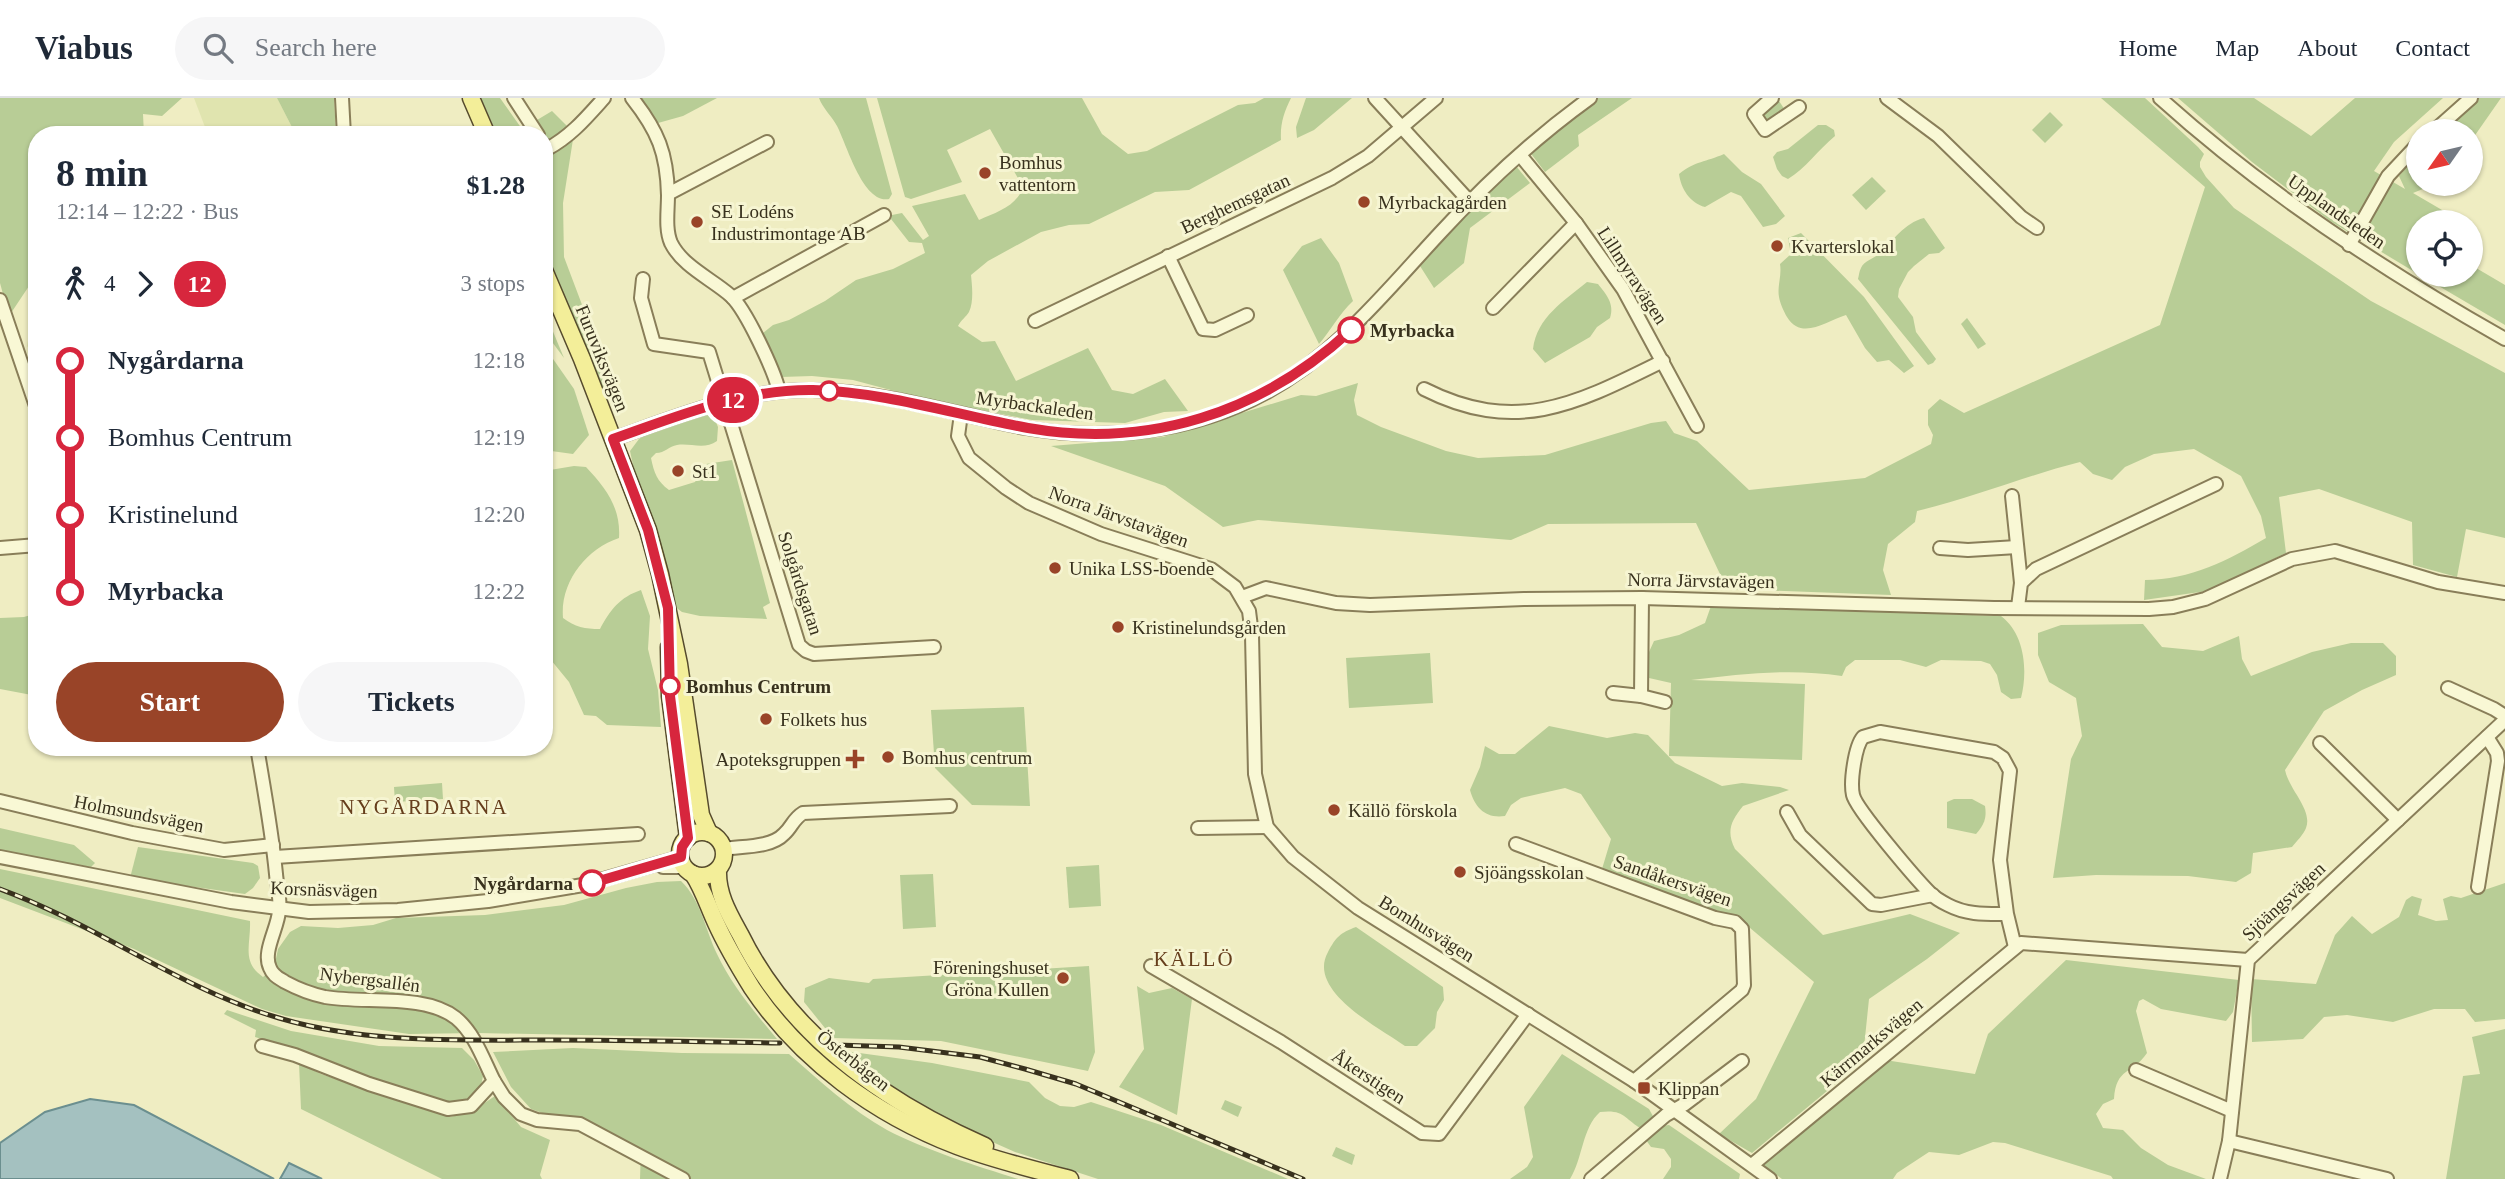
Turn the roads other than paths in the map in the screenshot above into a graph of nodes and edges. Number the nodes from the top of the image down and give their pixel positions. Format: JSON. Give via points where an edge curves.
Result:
{"nodes":[{"id":1,"x":342,"y":98,"type":"edge"},
{"id":2,"x":471,"y":98,"type":"edge"},
{"id":3,"x":514,"y":98,"type":"edge"},
{"id":4,"x":604,"y":98,"type":"edge"},
{"id":5,"x":632,"y":98,"type":"edge"},
{"id":6,"x":1375,"y":98,"type":"edge"},
{"id":7,"x":1436,"y":98,"type":"edge"},
{"id":8,"x":1590,"y":98,"type":"edge"},
{"id":9,"x":1772,"y":98,"type":"edge"},
{"id":10,"x":1887,"y":98,"type":"edge"},
{"id":11,"x":2160,"y":98,"type":"edge"},
{"id":12,"x":2470,"y":98,"type":"edge"},
{"id":13,"x":1799,"y":107,"type":"dead end"},
{"id":14,"x":2447,"y":119,"type":"edge"},
{"id":15,"x":344,"y":126,"type":"edge"},
{"id":16,"x":483,"y":126,"type":"edge"},
{"id":17,"x":532,"y":126,"type":"edge"},
{"id":18,"x":1401,"y":127,"type":"junction"},
{"id":19,"x":767,"y":142,"type":"dead end"},
{"id":20,"x":553,"y":145,"type":"edge"},
{"id":21,"x":1520,"y":155,"type":"junction"},
{"id":22,"x":2406,"y":157,"type":"edge"},
{"id":23,"x":668,"y":194,"type":"junction"},
{"id":24,"x":1470,"y":202,"type":"junction"},
{"id":25,"x":884,"y":215,"type":"dead end"},
{"id":26,"x":1576,"y":223,"type":"junction"},
{"id":27,"x":2037,"y":228,"type":"dead end"},
{"id":28,"x":2350,"y":245,"type":"junction"},
{"id":29,"x":1168,"y":256,"type":"junction"},
{"id":30,"x":643,"y":279,"type":"dead end"},
{"id":31,"x":553,"y":292,"type":"edge"},
{"id":32,"x":733,"y":298,"type":"junction"},
{"id":33,"x":0,"y":300,"type":"edge"},
{"id":34,"x":1493,"y":308,"type":"dead end"},
{"id":35,"x":1247,"y":315,"type":"dead end"},
{"id":36,"x":1035,"y":321,"type":"dead end"},
{"id":37,"x":2505,"y":339,"type":"edge"},
{"id":38,"x":1662,"y":360,"type":"junction"},
{"id":39,"x":28,"y":382,"type":"edge"},
{"id":40,"x":1424,"y":389,"type":"dead end"},
{"id":41,"x":779,"y":391,"type":"junction"},
{"id":42,"x":725,"y":401,"type":"junction"},
{"id":43,"x":961,"y":414,"type":"junction"},
{"id":44,"x":1697,"y":426,"type":"dead end"},
{"id":45,"x":613,"y":439,"type":"junction"},
{"id":46,"x":2216,"y":484,"type":"dead end"},
{"id":47,"x":2012,"y":496,"type":"dead end"},
{"id":48,"x":28,"y":546,"type":"edge"},
{"id":49,"x":2017,"y":547,"type":"junction"},
{"id":50,"x":0,"y":548,"type":"edge"},
{"id":51,"x":1940,"y":548,"type":"dead end"},
{"id":52,"x":2021,"y":583,"type":"junction"},
{"id":53,"x":2505,"y":593,"type":"edge"},
{"id":54,"x":1242,"y":597,"type":"junction"},
{"id":55,"x":1642,"y":598,"type":"junction"},
{"id":56,"x":2018,"y":607,"type":"junction"},
{"id":57,"x":670,"y":624,"type":"junction"},
{"id":58,"x":934,"y":647,"type":"dead end"},
{"id":59,"x":2448,"y":688,"type":"dead end"},
{"id":60,"x":1613,"y":693,"type":"dead end"},
{"id":61,"x":1641,"y":696,"type":"junction"},
{"id":62,"x":1665,"y":702,"type":"dead end"},
{"id":63,"x":2505,"y":718,"type":"edge"},
{"id":64,"x":2487,"y":737,"type":"junction"},
{"id":65,"x":2320,"y":743,"type":"dead end"},
{"id":66,"x":258,"y":756,"type":"edge"},
{"id":67,"x":0,"y":801,"type":"edge"},
{"id":68,"x":950,"y":806,"type":"dead end"},
{"id":69,"x":1787,"y":812,"type":"dead end"},
{"id":70,"x":2398,"y":820,"type":"junction"},
{"id":71,"x":1267,"y":827,"type":"junction"},
{"id":72,"x":1198,"y":828,"type":"dead end"},
{"id":73,"x":709,"y":833,"type":"junction"},
{"id":74,"x":638,"y":834,"type":"dead end"},
{"id":75,"x":688,"y":838,"type":"junction"},
{"id":76,"x":1516,"y":844,"type":"dead end"},
{"id":77,"x":724,"y":849,"type":"junction"},
{"id":78,"x":274,"y":851,"type":"junction"},
{"id":79,"x":0,"y":856,"type":"edge"},
{"id":80,"x":686,"y":866,"type":"junction"},
{"id":81,"x":718,"y":870,"type":"junction"},
{"id":82,"x":2478,"y":887,"type":"dead end"},
{"id":83,"x":1933,"y":895,"type":"junction"},
{"id":84,"x":280,"y":910,"type":"junction"},
{"id":85,"x":2007,"y":914,"type":"junction"},
{"id":86,"x":2015,"y":947,"type":"junction"},
{"id":87,"x":2248,"y":960,"type":"junction"},
{"id":88,"x":1151,"y":966,"type":"dead end"},
{"id":89,"x":1528,"y":1014,"type":"junction"},
{"id":90,"x":262,"y":1046,"type":"dead end"},
{"id":91,"x":1742,"y":1061,"type":"dead end"},
{"id":92,"x":2136,"y":1070,"type":"dead end"},
{"id":93,"x":494,"y":1081,"type":"junction"},
{"id":94,"x":1634,"y":1081,"type":"junction"},
{"id":95,"x":1675,"y":1110,"type":"junction"},
{"id":96,"x":2232,"y":1111,"type":"junction"},
{"id":97,"x":2229,"y":1141,"type":"junction"},
{"id":98,"x":1752,"y":1165,"type":"junction"},
{"id":99,"x":682,"y":1179,"type":"edge"},
{"id":100,"x":1071,"y":1179,"type":"edge"},
{"id":101,"x":1591,"y":1179,"type":"edge"},
{"id":102,"x":1770,"y":1179,"type":"edge"},
{"id":103,"x":2220,"y":1179,"type":"edge"},
{"id":104,"x":2387,"y":1179,"type":"edge"}],
"edges":[{"from":1,"to":15,"type":"street"},
{"from":2,"to":16,"type":"main road"},
{"from":3,"to":17,"type":"street"},
{"from":4,"to":20,"type":"street"},
{"from":5,"to":23,"type":"street","via":[[661,144]]},
{"from":6,"to":18,"type":"street"},
{"from":7,"to":18,"type":"street","name":"Berghemsgatan"},
{"from":8,"to":21,"type":"street","name":"Myrbackaleden"},
{"from":9,"to":13,"type":"street","via":[[1754,114],[1765,130]]},
{"from":10,"to":27,"type":"street","via":[[1948,144]]},
{"from":11,"to":28,"type":"street","name":"Upplandsleden","via":[[2260,181]]},
{"from":12,"to":14,"type":"street"},
{"from":18,"to":24,"type":"street"},
{"from":18,"to":29,"type":"street","name":"Berghemsgatan","via":[[1368,156],[1332,178]]},
{"from":19,"to":23,"type":"street"},
{"from":21,"to":24,"type":"street","name":"Myrbackaleden"},
{"from":21,"to":26,"type":"street","name":"Lillmyravägen"},
{"from":22,"to":28,"type":"street","via":[[2388,176]]},
{"from":23,"to":32,"type":"street","via":[[673,246]]},
{"from":24,"to":43,"type":"street","name":"Myrbackaleden","via":[[1331,348],[1286,381],[1237,406],[1173,426],[1093,434],[1028,428]]},
{"from":25,"to":32,"type":"street"},
{"from":26,"to":34,"type":"street"},
{"from":26,"to":38,"type":"street","name":"Lillmyravägen","via":[[1623,289]]},
{"from":28,"to":37,"type":"street","name":"Upplandsleden"},
{"from":29,"to":35,"type":"street","via":[[1203,330],[1215,330]]},
{"from":29,"to":36,"type":"street","name":"Berghemsgatan"},
{"from":30,"to":42,"type":"street","via":[[642,298],[654,344],[709,352]]},
{"from":31,"to":45,"type":"main road","name":"Furuviksvägen"},
{"from":32,"to":41,"type":"street","via":[[771,365]]},
{"from":33,"to":39,"type":"street"},
{"from":38,"to":40,"type":"street","via":[[1590,397],[1538,410],[1478,409]]},
{"from":38,"to":44,"type":"street","name":"Lillmyravägen"},
{"from":41,"to":42,"type":"street","name":"Myrbackaleden"},
{"from":41,"to":43,"type":"street","name":"Myrbackaleden","via":[[864,394]]},
{"from":42,"to":45,"type":"street","name":"Myrbackaleden"},
{"from":42,"to":58,"type":"street","name":"Solgårdsgatan","via":[[802,649],[814,654]]},
{"from":43,"to":54,"type":"street","name":"Norra Järvstavägen","via":[[958,436],[963,450],[1019,497],[1101,534],[1211,569]]},
{"from":45,"to":57,"type":"main road","name":"Furuviksvägen","via":[[648,530]]},
{"from":46,"to":52,"type":"street","via":[[2046,563]]},
{"from":47,"to":49,"type":"street"},
{"from":48,"to":50,"type":"street"},
{"from":49,"to":51,"type":"street"},
{"from":49,"to":52,"type":"street"},
{"from":52,"to":56,"type":"street"},
{"from":53,"to":56,"type":"street","name":"Norra Järvstavägen","via":[[2438,582],[2335,551],[2292,559],[2217,594],[2173,607]]},
{"from":54,"to":55,"type":"street","name":"Norra Järvstavägen","via":[[1266,588],[1370,606]]},
{"from":54,"to":71,"type":"street","name":"Bomhusvägen","via":[[1253,638],[1255,774]]},
{"from":55,"to":56,"type":"street","name":"Norra Järvstavägen"},
{"from":55,"to":61,"type":"street"},
{"from":57,"to":73,"type":"main road","name":"Furuviksvägen","via":[[701,815]]},
{"from":57,"to":75,"type":"main road","name":"Furuviksvägen","via":[[670,696]]},
{"from":59,"to":63,"type":"street"},
{"from":60,"to":61,"type":"street"},
{"from":61,"to":62,"type":"street"},
{"from":63,"to":64,"type":"street","name":"Sjöängsvägen"},
{"from":64,"to":70,"type":"street","name":"Sjöängsvägen"},
{"from":64,"to":82,"type":"street","via":[[2498,761]]},
{"from":65,"to":70,"type":"street"},
{"from":66,"to":78,"type":"street"},
{"from":67,"to":78,"type":"street","name":"Holmsundsvägen","via":[[224,849]]},
{"from":68,"to":77,"type":"street","via":[[803,813],[770,843]]},
{"from":69,"to":83,"type":"street","via":[[1800,835],[1872,904]]},
{"from":70,"to":87,"type":"street","name":"Sjöängsvägen"},
{"from":71,"to":72,"type":"street"},
{"from":71,"to":89,"type":"street","name":"Bomhusvägen","via":[[1293,857],[1358,908]]},
{"from":73,"to":75,"type":"main road"},
{"from":73,"to":77,"type":"main road"},
{"from":74,"to":78,"type":"street","name":"Holmsundsvägen"},
{"from":75,"to":80,"type":"main road","via":[[682,847]]},
{"from":76,"to":94,"type":"street","name":"Sandåkersvägen","via":[[1731,921],[1742,929],[1741,990]]},
{"from":77,"to":81,"type":"main road"},
{"from":78,"to":84,"type":"street"},
{"from":79,"to":84,"type":"street","name":"Korsnäsvägen"},
{"from":80,"to":81,"type":"main road","via":[[705,876]]},
{"from":80,"to":84,"type":"street","name":"Korsnäsvägen","via":[[649,867],[583,885],[488,901],[387,911]]},
{"from":80,"to":100,"type":"main road","name":"Österbågen","via":[[700,884],[753,989],[831,1074],[874,1105],[924,1132],[974,1152]]},
{"from":81,"to":100,"type":"main road","name":"Österbågen","via":[[724,903],[766,981],[812,1035],[926,1118]]},
{"from":83,"to":85,"type":"street","via":[[1970,914]]},
{"from":83,"to":85,"type":"street","via":[[1853,796],[1857,747],[1872,733],[1993,752],[2007,762],[2010,771],[2000,860]]},
{"from":84,"to":93,"type":"street","name":"Nybergsallén","via":[[268,956],[276,977],[326,997],[444,1011],[475,1040]]},
{"from":85,"to":86,"type":"street"},
{"from":86,"to":87,"type":"street","via":[[2027,943]]},
{"from":86,"to":98,"type":"street","name":"Kärrmarksvägen"},
{"from":87,"to":96,"type":"street","name":"Sjöängsvägen"},
{"from":88,"to":89,"type":"street","name":"Åkerstigen","via":[[1431,1135],[1439,1134]]},
{"from":89,"to":94,"type":"street","name":"Bomhusvägen"},
{"from":90,"to":93,"type":"street","via":[[448,1109],[471,1105]]},
{"from":91,"to":95,"type":"street"},
{"from":92,"to":96,"type":"street"},
{"from":93,"to":99,"type":"street","name":"Nybergsallén","via":[[522,1114],[580,1125]]},
{"from":94,"to":95,"type":"street","name":"Bomhusvägen"},
{"from":95,"to":98,"type":"street","name":"Bomhusvägen"},
{"from":95,"to":101,"type":"street"},
{"from":96,"to":97,"type":"street","name":"Sjöängsvägen"},
{"from":97,"to":103,"type":"street","name":"Sjöängsvägen"},
{"from":97,"to":104,"type":"street"},
{"from":98,"to":102,"type":"street","name":"Bomhusvägen"}]}
